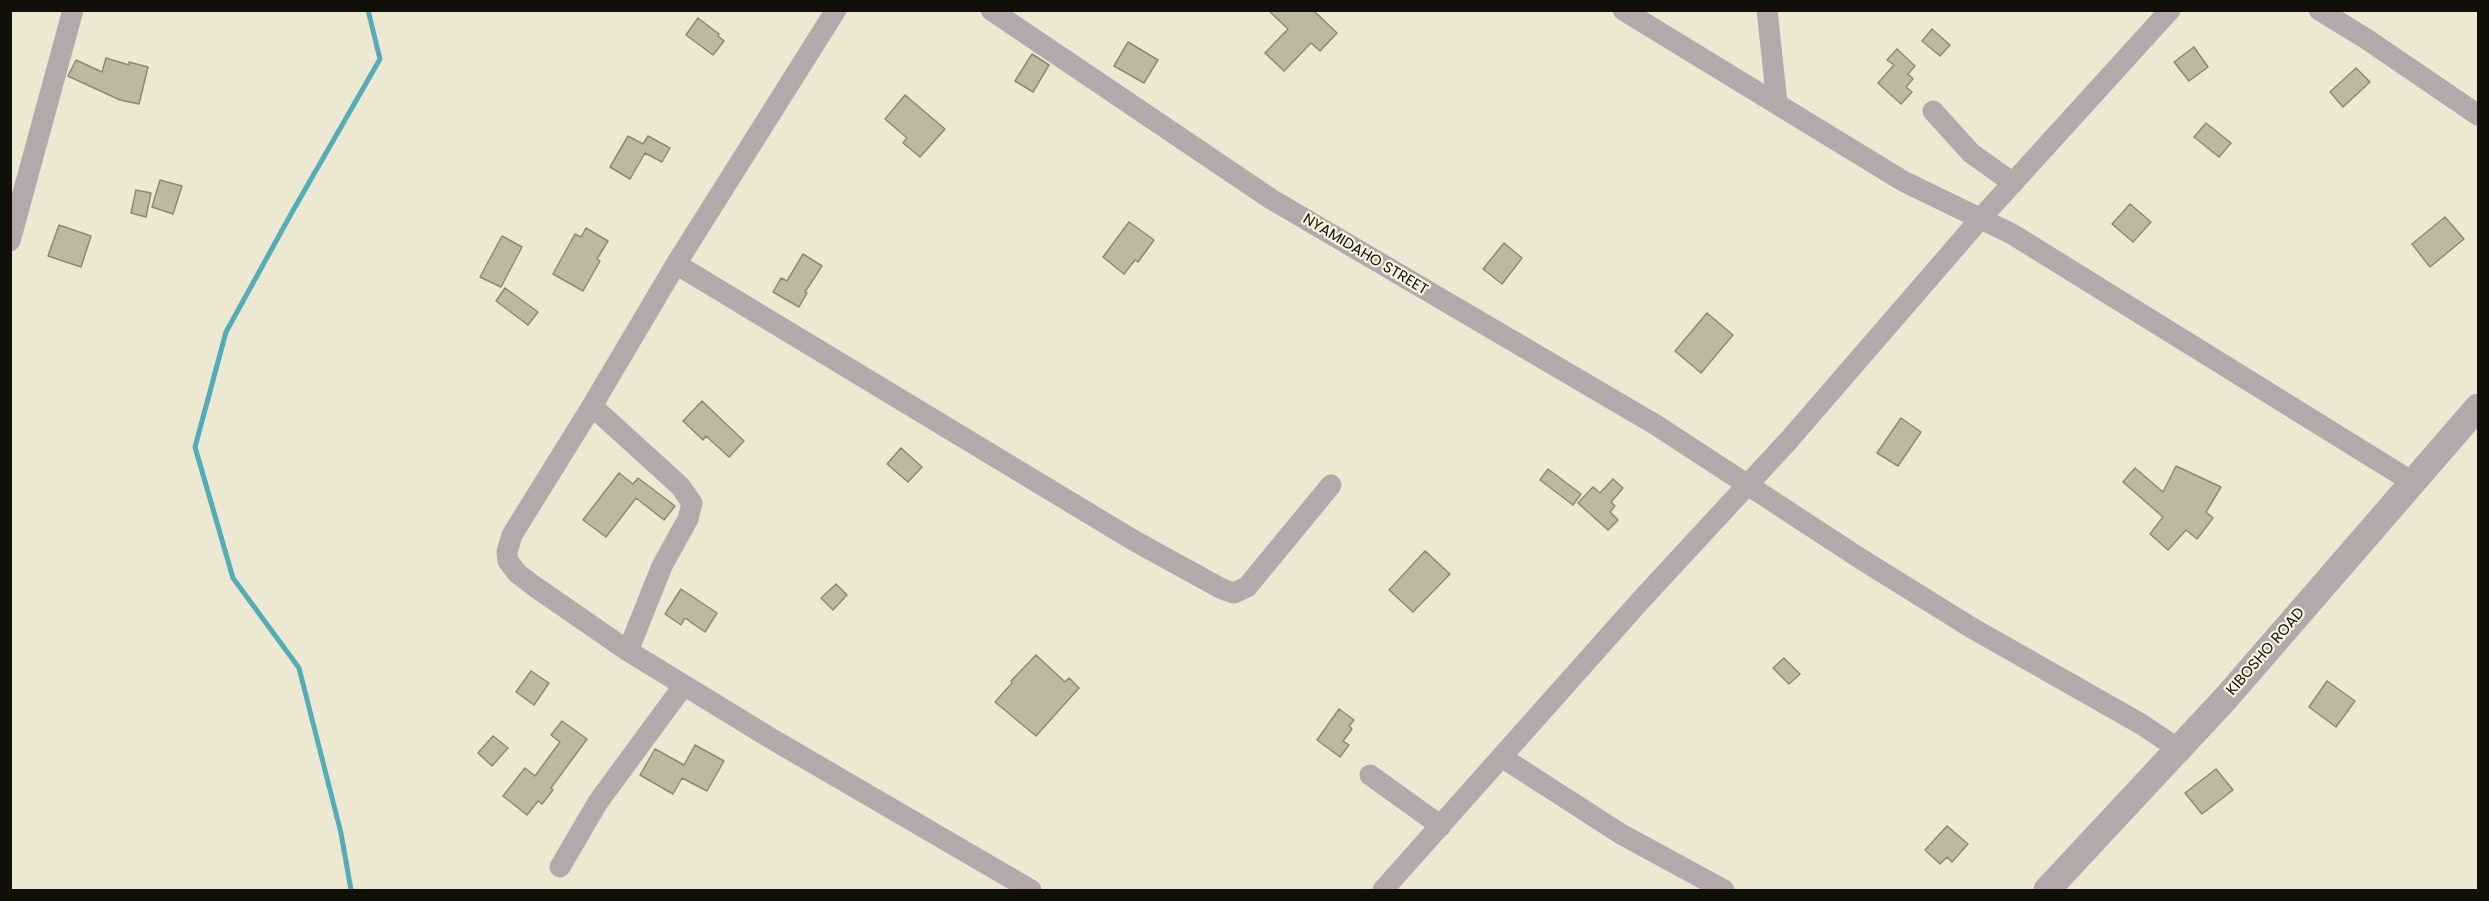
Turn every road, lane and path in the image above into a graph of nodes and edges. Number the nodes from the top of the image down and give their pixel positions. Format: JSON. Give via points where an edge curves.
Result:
{"nodes":[{"id":1,"x":73,"y":10,"type":"edge"},
{"id":2,"x":836,"y":10,"type":"edge"},
{"id":3,"x":992,"y":10,"type":"edge"},
{"id":4,"x":1623,"y":10,"type":"edge"},
{"id":5,"x":1767,"y":10,"type":"edge"},
{"id":6,"x":2170,"y":10,"type":"edge"},
{"id":7,"x":2319,"y":10,"type":"edge"},
{"id":8,"x":1777,"y":103,"type":"junction"},
{"id":9,"x":1933,"y":111,"type":"dead end"},
{"id":10,"x":2478,"y":116,"type":"edge"},
{"id":11,"x":2013,"y":183,"type":"junction"},
{"id":12,"x":1981,"y":218,"type":"junction"},
{"id":13,"x":10,"y":241,"type":"edge"},
{"id":14,"x":676,"y":264,"type":"junction"},
{"id":15,"x":592,"y":406,"type":"junction"},
{"id":16,"x":2477,"y":410,"type":"edge"},
{"id":17,"x":2414,"y":483,"type":"junction"},
{"id":18,"x":1331,"y":485,"type":"dead end"},
{"id":19,"x":1748,"y":486,"type":"junction"},
{"id":20,"x":628,"y":651,"type":"junction"},
{"id":21,"x":684,"y":685,"type":"junction"},
{"id":22,"x":2177,"y":748,"type":"junction"},
{"id":23,"x":1503,"y":758,"type":"junction"},
{"id":24,"x":1370,"y":775,"type":"dead end"},
{"id":25,"x":1441,"y":826,"type":"junction"},
{"id":26,"x":560,"y":867,"type":"dead end"},
{"id":27,"x":1031,"y":891,"type":"edge"},
{"id":28,"x":1383,"y":891,"type":"edge"},
{"id":29,"x":1724,"y":891,"type":"edge"},
{"id":30,"x":2047,"y":891,"type":"edge"}],
"edges":[{"from":1,"to":13,"type":"street"},
{"from":2,"to":14,"type":"street"},
{"from":3,"to":19,"type":"street","name":"NYAMIDAHO STREET","via":[[1271,199],[1656,425]]},
{"from":4,"to":8,"type":"street"},
{"from":5,"to":8,"type":"street"},
{"from":6,"to":11,"type":"street"},
{"from":7,"to":10,"type":"street"},
{"from":8,"to":12,"type":"street","via":[[1903,182]]},
{"from":9,"to":11,"type":"street","via":[[1971,153]]},
{"from":11,"to":12,"type":"street"},
{"from":12,"to":17,"type":"street","via":[[2061,263]]},
{"from":12,"to":19,"type":"street"},
{"from":14,"to":15,"type":"street"},
{"from":14,"to":18,"type":"street","via":[[1222,589],[1234,593],[1247,587]]},
{"from":15,"to":20,"type":"street","via":[[680,486],[692,502],[692,511],[662,566]]},
{"from":15,"to":20,"type":"street","via":[[512,534],[508,561],[534,586]]},
{"from":16,"to":17,"type":"street","name":"KIBOSHO ROAD"},
{"from":17,"to":22,"type":"street","name":"KIBOSHO ROAD","via":[[2226,698]]},
{"from":19,"to":22,"type":"street","name":"NYAMIDAHO STREET","via":[[1972,627]]},
{"from":19,"to":23,"type":"street","via":[[1605,639]]},
{"from":20,"to":21,"type":"street"},
{"from":21,"to":26,"type":"street","via":[[598,802]]},
{"from":21,"to":27,"type":"street"},
{"from":22,"to":30,"type":"street","name":"KIBOSHO ROAD"},
{"from":23,"to":25,"type":"street"},
{"from":23,"to":29,"type":"street","via":[[1621,834]]},
{"from":24,"to":25,"type":"street"},
{"from":25,"to":28,"type":"street"}]}
